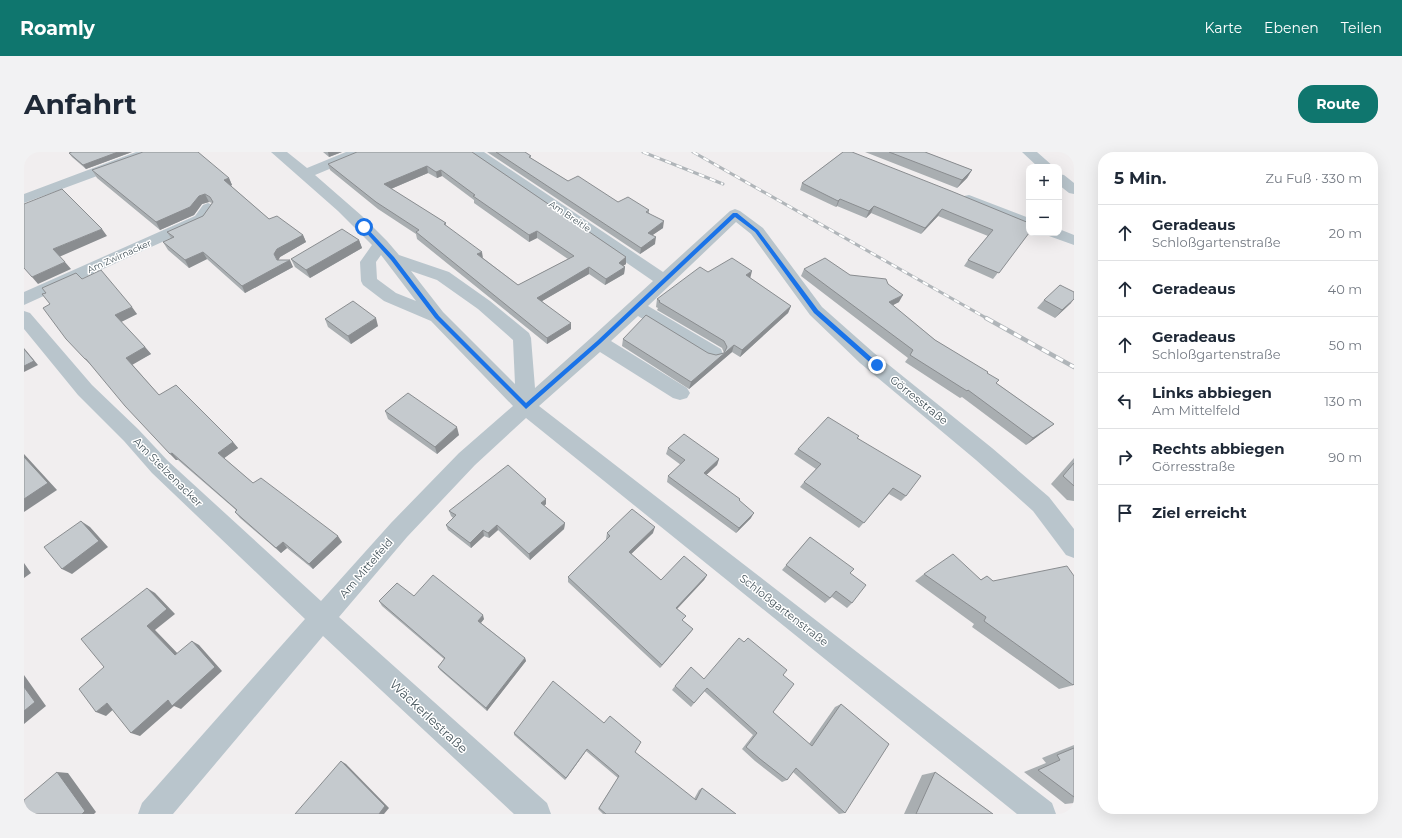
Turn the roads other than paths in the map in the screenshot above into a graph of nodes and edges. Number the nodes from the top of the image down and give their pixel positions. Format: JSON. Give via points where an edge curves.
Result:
{"nodes":[{"id":1,"x":149,"y":152,"type":"edge"},
{"id":2,"x":278,"y":152,"type":"edge"},
{"id":3,"x":358,"y":152,"type":"edge"},
{"id":4,"x":475,"y":152,"type":"edge"},
{"id":5,"x":1029,"y":152,"type":"edge"},
{"id":6,"x":1043,"y":164,"type":"edge"},
{"id":7,"x":305,"y":174,"type":"junction"},
{"id":8,"x":954,"y":193,"type":"edge"},
{"id":9,"x":24,"y":199,"type":"edge"},
{"id":10,"x":208,"y":208,"type":"edge"},
{"id":11,"x":735,"y":214,"type":"joint"},
{"id":12,"x":1026,"y":222,"type":"edge"},
{"id":13,"x":1062,"y":236,"type":"edge"},
{"id":14,"x":1074,"y":240,"type":"edge"},
{"id":15,"x":381,"y":244,"type":"junction"},
{"id":16,"x":393,"y":258,"type":"junction"},
{"id":17,"x":664,"y":281,"type":"junction"},
{"id":18,"x":24,"y":299,"type":"edge"},
{"id":19,"x":636,"y":307,"type":"junction"},
{"id":20,"x":24,"y":317,"type":"edge"},
{"id":21,"x":437,"y":317,"type":"junction"},
{"id":22,"x":599,"y":342,"type":"junction"},
{"id":23,"x":714,"y":354,"type":"edge"},
{"id":24,"x":680,"y":393,"type":"dead end"},
{"id":25,"x":526,"y":407,"type":"junction"},
{"id":26,"x":1074,"y":546,"type":"edge"},
{"id":27,"x":322,"y":618,"type":"junction"},
{"id":28,"x":153,"y":814,"type":"edge"},
{"id":29,"x":536,"y":814,"type":"edge"},
{"id":30,"x":1041,"y":814,"type":"edge"}],
"edges":[{"from":1,"to":9,"type":"street"},
{"from":2,"to":7,"type":"street"},
{"from":3,"to":7,"type":"street"},
{"from":4,"to":17,"type":"street","name":"Am Breitle"},
{"from":5,"to":6,"type":"street"},
{"from":7,"to":15,"type":"street","via":[[351,225]]},
{"from":8,"to":12,"type":"street"},
{"from":10,"to":18,"type":"street","name":"Am Zwirnacker","via":[[201,219]]},
{"from":11,"to":17,"type":"street","name":"Am Mittelfeld"},
{"from":11,"to":26,"type":"street","name":"Görresstraße","via":[[757,231],[816,312],[1041,504]]},
{"from":13,"to":14,"type":"street"},
{"from":15,"to":16,"type":"street"},
{"from":15,"to":21,"type":"street","name":"Schloßgartenstraße","via":[[368,262],[368,281],[390,297]]},
{"from":16,"to":21,"type":"street"},
{"from":16,"to":25,"type":"street","via":[[443,276],[484,305],[522,338]]},
{"from":17,"to":19,"type":"street","name":"Am Mittelfeld"},
{"from":19,"to":22,"type":"street","name":"Am Mittelfeld"},
{"from":19,"to":23,"type":"street"},
{"from":20,"to":27,"type":"street","name":"Am Stelzenacker","via":[[85,390],[160,467]]},
{"from":21,"to":25,"type":"street","name":"Schloßgartenstraße"},
{"from":22,"to":24,"type":"street"},
{"from":22,"to":25,"type":"street","name":"Am Mittelfeld"},
{"from":25,"to":27,"type":"street","name":"Am Mittelfeld","via":[[467,459],[399,530]]},
{"from":25,"to":30,"type":"street","name":"Schloßgartenstraße"},
{"from":27,"to":28,"type":"street","name":"Am Mittelfeld"},
{"from":27,"to":29,"type":"street","name":"Wäckerlestraße"}]}
